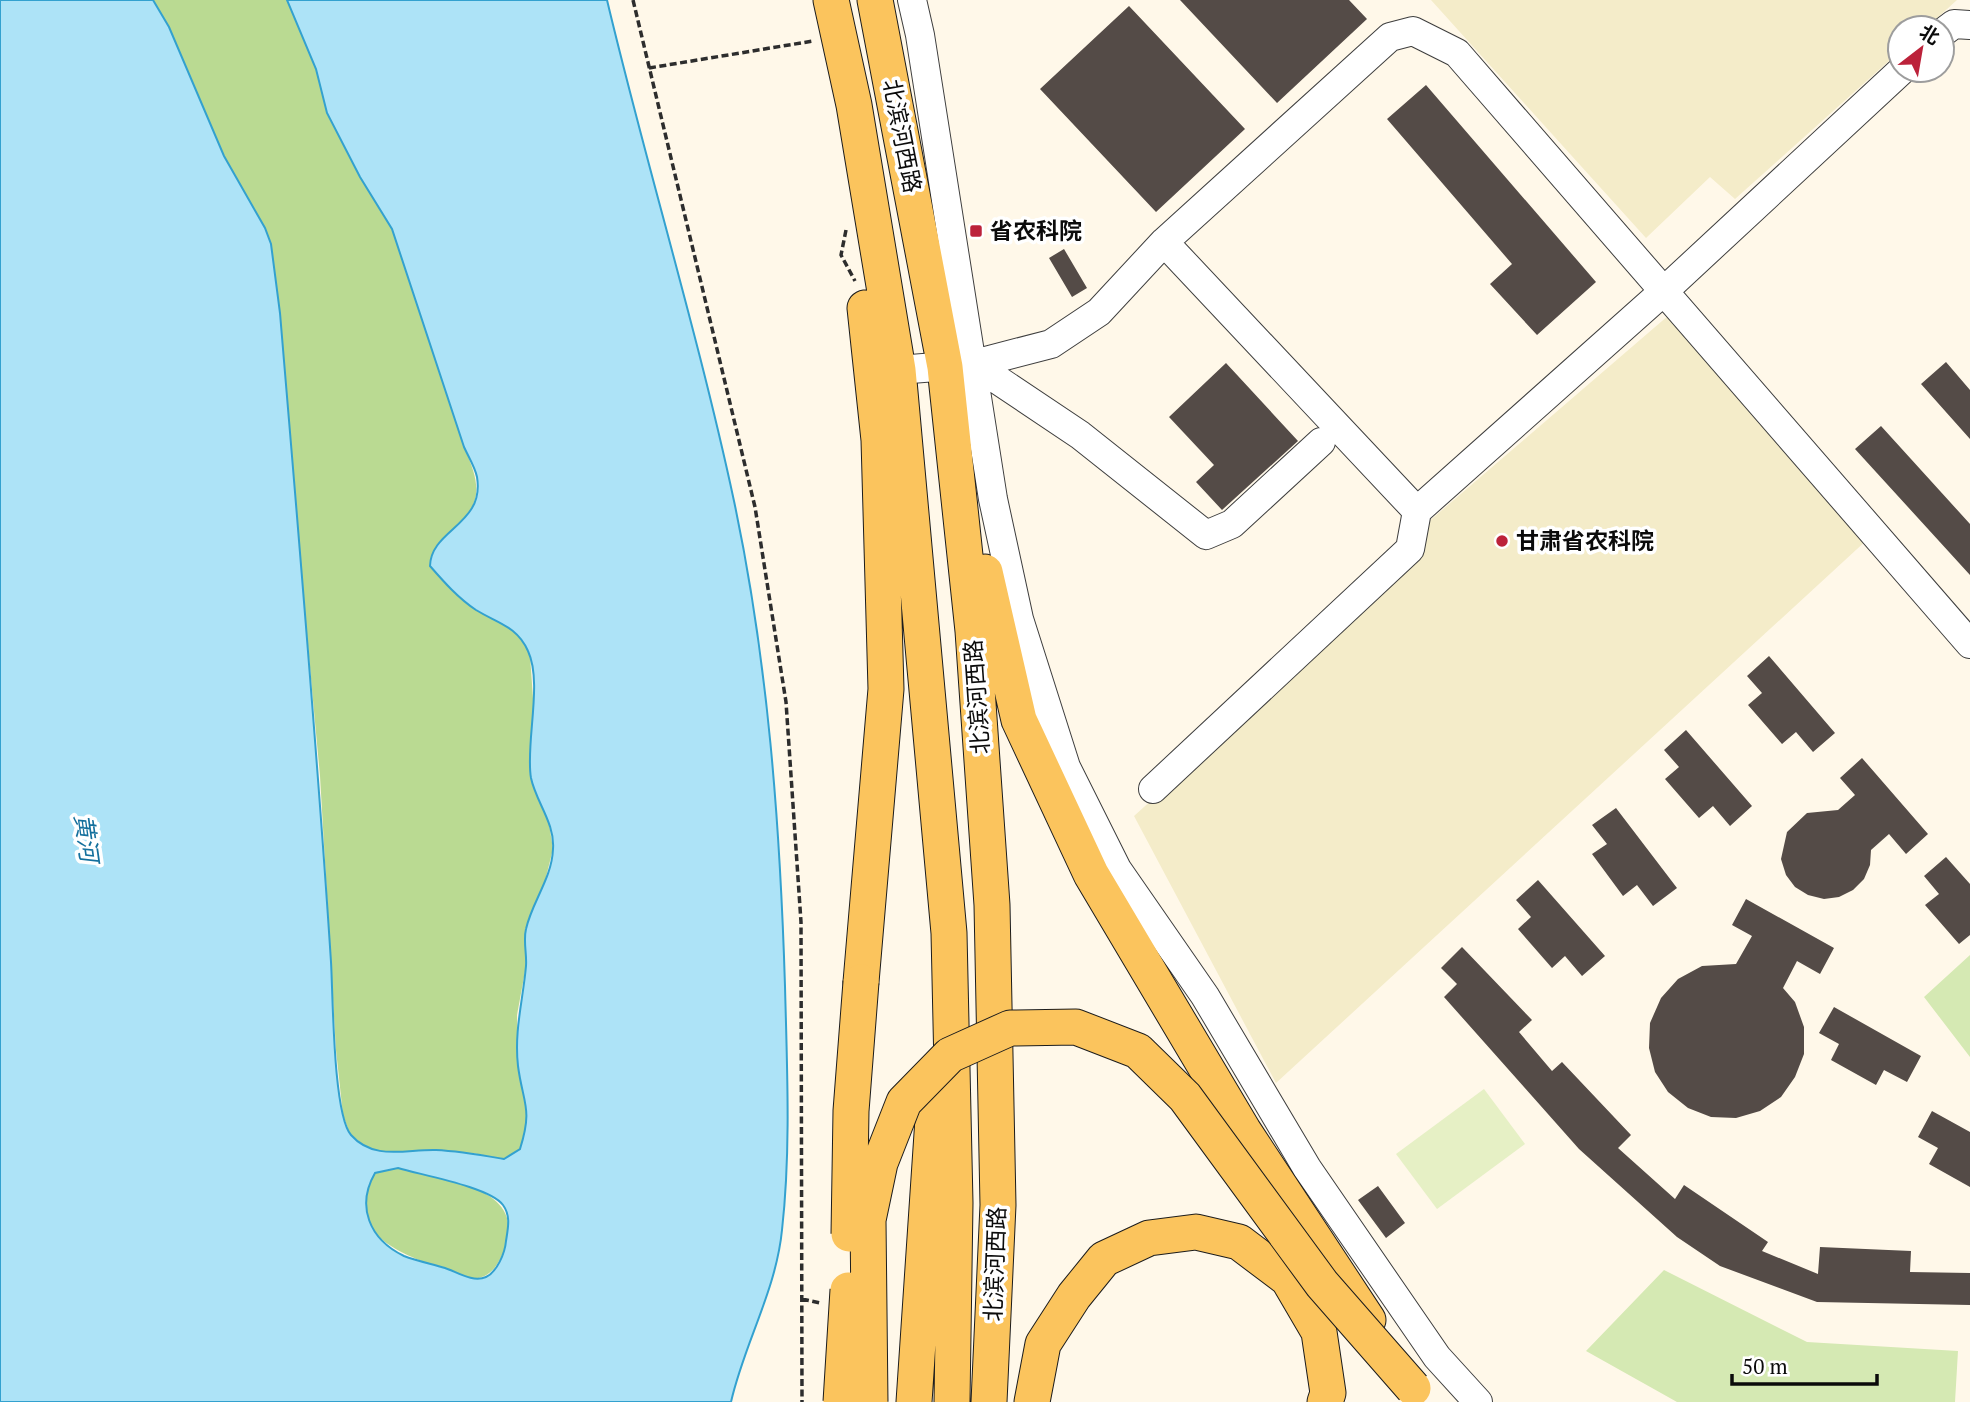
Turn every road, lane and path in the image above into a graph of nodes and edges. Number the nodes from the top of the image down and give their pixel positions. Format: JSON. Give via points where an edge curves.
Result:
{"nodes":[{"id":1,"x":633,"y":0,"type":"edge"},
{"id":2,"x":831,"y":0,"type":"edge"},
{"id":3,"x":875,"y":0,"type":"edge"},
{"id":4,"x":912,"y":0,"type":"edge"},
{"id":5,"x":839,"y":37,"type":"junction"},
{"id":6,"x":649,"y":68,"type":"junction"},
{"id":7,"x":1887,"y":84,"type":"edge"},
{"id":8,"x":854,"y":106,"type":"junction"},
{"id":9,"x":1164,"y":242,"type":"junction"},
{"id":10,"x":841,"y":255,"type":"dead end"},
{"id":11,"x":1664,"y":291,"type":"junction"},
{"id":12,"x":864,"y":299,"type":"junction"},
{"id":13,"x":960,"y":365,"type":"junction"},
{"id":14,"x":898,"y":370,"type":"junction"},
{"id":15,"x":952,"y":432,"type":"junction"},
{"id":16,"x":1321,"y":442,"type":"dead end"},
{"id":17,"x":1417,"y":511,"type":"junction"},
{"id":18,"x":1970,"y":643,"type":"edge"},
{"id":19,"x":1153,"y":789,"type":"dead end"},
{"id":20,"x":949,"y":933,"type":"junction"},
{"id":21,"x":1420,"y":1395,"type":"edge"},
{"id":22,"x":802,"y":1402,"type":"edge"},
{"id":23,"x":841,"y":1402,"type":"edge"},
{"id":24,"x":870,"y":1402,"type":"edge"},
{"id":25,"x":914,"y":1402,"type":"edge"},
{"id":26,"x":952,"y":1402,"type":"edge"},
{"id":27,"x":989,"y":1402,"type":"edge"},
{"id":28,"x":1032,"y":1402,"type":"edge"},
{"id":29,"x":1325,"y":1402,"type":"edge"},
{"id":30,"x":1478,"y":1402,"type":"edge"}],
"edges":[{"from":1,"to":6,"type":"path"},
{"from":2,"to":5,"type":"main road","name":"北滨河西路"},
{"from":3,"to":13,"type":"main road","name":"北滨河西路"},
{"from":4,"to":13,"type":"lane"},
{"from":5,"to":6,"type":"path"},
{"from":5,"to":8,"type":"main road","name":"北滨河西路"},
{"from":6,"to":22,"type":"path","via":[[755,507],[786,702],[801,922]]},
{"from":7,"to":11,"type":"lane"},
{"from":8,"to":12,"type":"main road","via":[[854,195]]},
{"from":8,"to":14,"type":"main road","name":"北滨河西路"},
{"from":9,"to":11,"type":"lane","via":[[1390,37],[1413,31],[1457,53]]},
{"from":9,"to":13,"type":"lane","via":[[1099,312],[1051,344]]},
{"from":9,"to":17,"type":"lane"},
{"from":10,"to":12,"type":"path"},
{"from":11,"to":17,"type":"lane"},
{"from":11,"to":18,"type":"lane"},
{"from":12,"to":23,"type":"main road","bridge":true,"via":[[879,440],[886,690],[851,1111]]},
{"from":13,"to":14,"type":"lane"},
{"from":13,"to":15,"type":"main road","name":"北滨河西路"},
{"from":13,"to":16,"type":"lane","via":[[1080,435],[1206,535],[1232,524]]},
{"from":13,"to":30,"type":"lane","via":[[1018,619],[1066,767],[1117,869],[1205,996],[1307,1168],[1437,1357]]},
{"from":14,"to":20,"type":"main road","name":"北滨河西路"},
{"from":15,"to":21,"type":"main road","bridge":true,"via":[[1019,720],[1098,885],[1243,1130]]},
{"from":15,"to":27,"type":"main road","name":"北滨河西路","via":[[973,631],[992,905],[998,1205]]},
{"from":17,"to":19,"type":"lane","via":[[1410,549]]},
{"from":20,"to":25,"type":"main road","via":[[928,1163]]},
{"from":20,"to":26,"type":"main road","name":"北滨河西路","via":[[955,1203]]},
{"from":21,"to":24,"type":"main road","bridge":true,"via":[[1322,1284],[1185,1097],[1138,1051],[1076,1027],[1010,1028],[950,1055],[904,1102],[880,1163],[868,1220]]},
{"from":28,"to":29,"type":"main road","via":[[1043,1345],[1104,1259],[1149,1238],[1196,1231],[1239,1242],[1288,1279],[1319,1332],[1328,1393]]}]}
